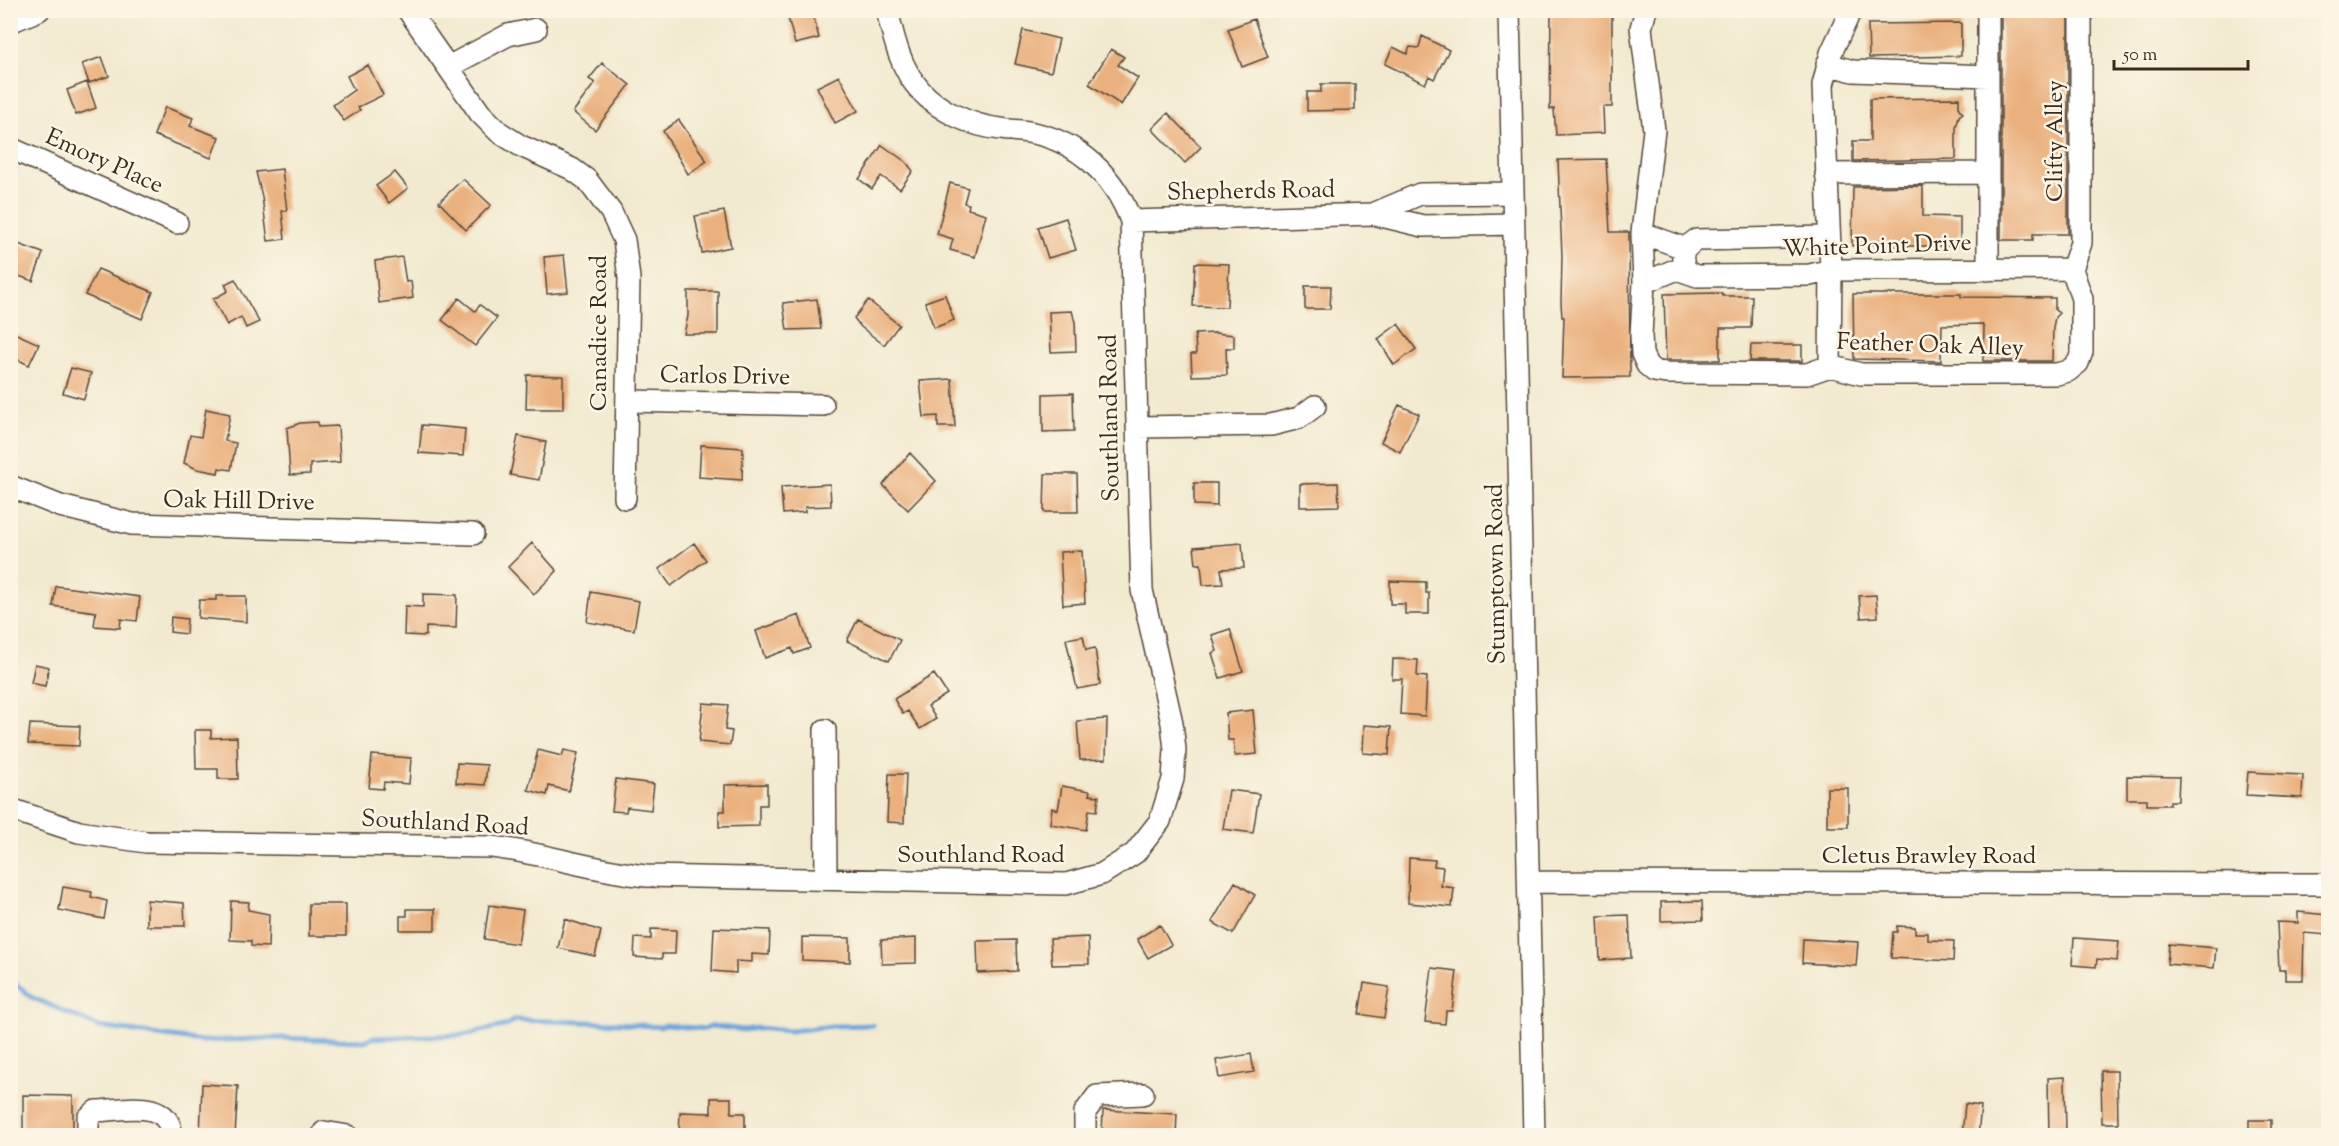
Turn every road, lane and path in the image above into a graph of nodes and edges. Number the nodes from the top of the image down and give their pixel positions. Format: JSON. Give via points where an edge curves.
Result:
{"nodes":[{"id":1,"x":39,"y":10,"type":"edge"},
{"id":2,"x":408,"y":10,"type":"edge"},
{"id":3,"x":887,"y":10,"type":"edge"},
{"id":4,"x":1509,"y":10,"type":"edge"},
{"id":5,"x":1646,"y":10,"type":"edge"},
{"id":6,"x":1988,"y":10,"type":"edge"},
{"id":7,"x":2081,"y":10,"type":"edge"},
{"id":8,"x":1845,"y":12,"type":"edge"},
{"id":9,"x":10,"y":22,"type":"edge"},
{"id":10,"x":536,"y":29,"type":"dead end"},
{"id":11,"x":1827,"y":64,"type":"junction"},
{"id":12,"x":448,"y":67,"type":"junction"},
{"id":13,"x":1988,"y":76,"type":"junction"},
{"id":14,"x":10,"y":148,"type":"edge"},
{"id":15,"x":1988,"y":173,"type":"junction"},
{"id":16,"x":1826,"y":174,"type":"junction"},
{"id":17,"x":1512,"y":193,"type":"junction"},
{"id":18,"x":1373,"y":214,"type":"junction"},
{"id":19,"x":1131,"y":221,"type":"junction"},
{"id":20,"x":177,"y":223,"type":"dead end"},
{"id":21,"x":1513,"y":224,"type":"junction"},
{"id":22,"x":1642,"y":233,"type":"junction"},
{"id":23,"x":1828,"y":237,"type":"junction"},
{"id":24,"x":1685,"y":259,"type":"junction"},
{"id":25,"x":2072,"y":269,"type":"junction"},
{"id":26,"x":1831,"y":270,"type":"junction"},
{"id":27,"x":1988,"y":270,"type":"junction"},
{"id":28,"x":1644,"y":283,"type":"junction"},
{"id":29,"x":1830,"y":366,"type":"junction"},
{"id":30,"x":627,"y":401,"type":"junction"},
{"id":31,"x":823,"y":405,"type":"dead end"},
{"id":32,"x":1314,"y":406,"type":"dead end"},
{"id":33,"x":1137,"y":427,"type":"junction"},
{"id":34,"x":10,"y":486,"type":"edge"},
{"id":35,"x":625,"y":498,"type":"dead end"},
{"id":36,"x":473,"y":534,"type":"dead end"},
{"id":37,"x":825,"y":730,"type":"dead end"},
{"id":38,"x":10,"y":809,"type":"edge"},
{"id":39,"x":826,"y":879,"type":"junction"},
{"id":40,"x":1529,"y":882,"type":"junction"},
{"id":41,"x":2328,"y":884,"type":"edge"},
{"id":42,"x":1143,"y":1094,"type":"dead end"},
{"id":43,"x":324,"y":1132,"type":"dead end"},
{"id":44,"x":88,"y":1136,"type":"edge"},
{"id":45,"x":172,"y":1136,"type":"edge"},
{"id":46,"x":348,"y":1136,"type":"edge"},
{"id":47,"x":1085,"y":1136,"type":"edge"},
{"id":48,"x":1534,"y":1136,"type":"edge"}],
"edges":[{"from":1,"to":9,"type":"street"},
{"from":2,"to":12,"type":"street","name":"Canadice Road"},
{"from":3,"to":19,"type":"street","name":"Southland Road","via":[[907,73],[936,104],[978,125],[1031,132],[1077,150],[1112,185]]},
{"from":4,"to":17,"type":"street","name":"Stumptown Road"},
{"from":5,"to":22,"type":"street","name":"Feather Oak Alley","via":[[1641,28],[1654,130]]},
{"from":6,"to":13,"type":"street"},
{"from":7,"to":25,"type":"street","name":"Clifty Alley","via":[[2081,243]]},
{"from":8,"to":11,"type":"street"},
{"from":10,"to":12,"type":"street","via":[[507,36]]},
{"from":11,"to":13,"type":"street","via":[[1853,71]]},
{"from":11,"to":16,"type":"street","via":[[1823,85]]},
{"from":12,"to":30,"type":"street","name":"Canadice Road","via":[[480,113],[500,132],[572,169],[598,191],[611,212],[629,262]]},
{"from":13,"to":15,"type":"street"},
{"from":14,"to":20,"type":"street","name":"Emory Place"},
{"from":15,"to":16,"type":"street"},
{"from":15,"to":27,"type":"street"},
{"from":16,"to":23,"type":"street"},
{"from":17,"to":18,"type":"street","name":"Shepherds Road","via":[[1420,194]]},
{"from":17,"to":21,"type":"street","name":"Stumptown Road"},
{"from":18,"to":19,"type":"street","name":"Shepherds Road"},
{"from":18,"to":21,"type":"street","name":"Shepherds Road","via":[[1423,226]]},
{"from":19,"to":33,"type":"street","name":"Southland Road"},
{"from":21,"to":40,"type":"street","name":"Stumptown Road"},
{"from":22,"to":24,"type":"street"},
{"from":22,"to":28,"type":"street","name":"Feather Oak Alley"},
{"from":23,"to":24,"type":"street","name":"White Point Drive","via":[[1696,240]]},
{"from":23,"to":26,"type":"street"},
{"from":24,"to":26,"type":"street","name":"White Point Drive","via":[[1697,276],[1810,275]]},
{"from":24,"to":28,"type":"street","name":"White Point Drive","via":[[1677,268]]},
{"from":25,"to":27,"type":"street","name":"White Point Drive"},
{"from":25,"to":29,"type":"street","name":"Feather Oak Alley","via":[[2082,299],[2082,352],[2078,363],[2068,371],[1861,374]]},
{"from":26,"to":27,"type":"street","name":"White Point Drive"},
{"from":26,"to":29,"type":"street"},
{"from":28,"to":29,"type":"street","name":"Feather Oak Alley","via":[[1642,354],[1654,371],[1806,374]]},
{"from":30,"to":31,"type":"street","name":"Carlos Drive"},
{"from":30,"to":35,"type":"street","name":"Canadice Road"},
{"from":32,"to":33,"type":"street","via":[[1299,418],[1271,425]]},
{"from":33,"to":39,"type":"street","name":"Southland Road","via":[[1143,590],[1174,750],[1168,802],[1150,836],[1119,866],[1066,884]]},
{"from":34,"to":36,"type":"street","name":"Oak Hill Drive","via":[[60,506],[132,524]]},
{"from":37,"to":39,"type":"street"},
{"from":38,"to":39,"type":"street","name":"Southland Road","via":[[79,832],[146,842],[492,847],[638,875]]},
{"from":40,"to":41,"type":"street","name":"Cletus Brawley Road"},
{"from":40,"to":48,"type":"street","name":"Stumptown Road"},
{"from":42,"to":47,"type":"street","via":[[1097,1096],[1085,1112]]},
{"from":43,"to":46,"type":"street"},
{"from":44,"to":45,"type":"street","via":[[88,1118],[96,1111],[148,1110],[161,1111],[170,1120]]}]}
